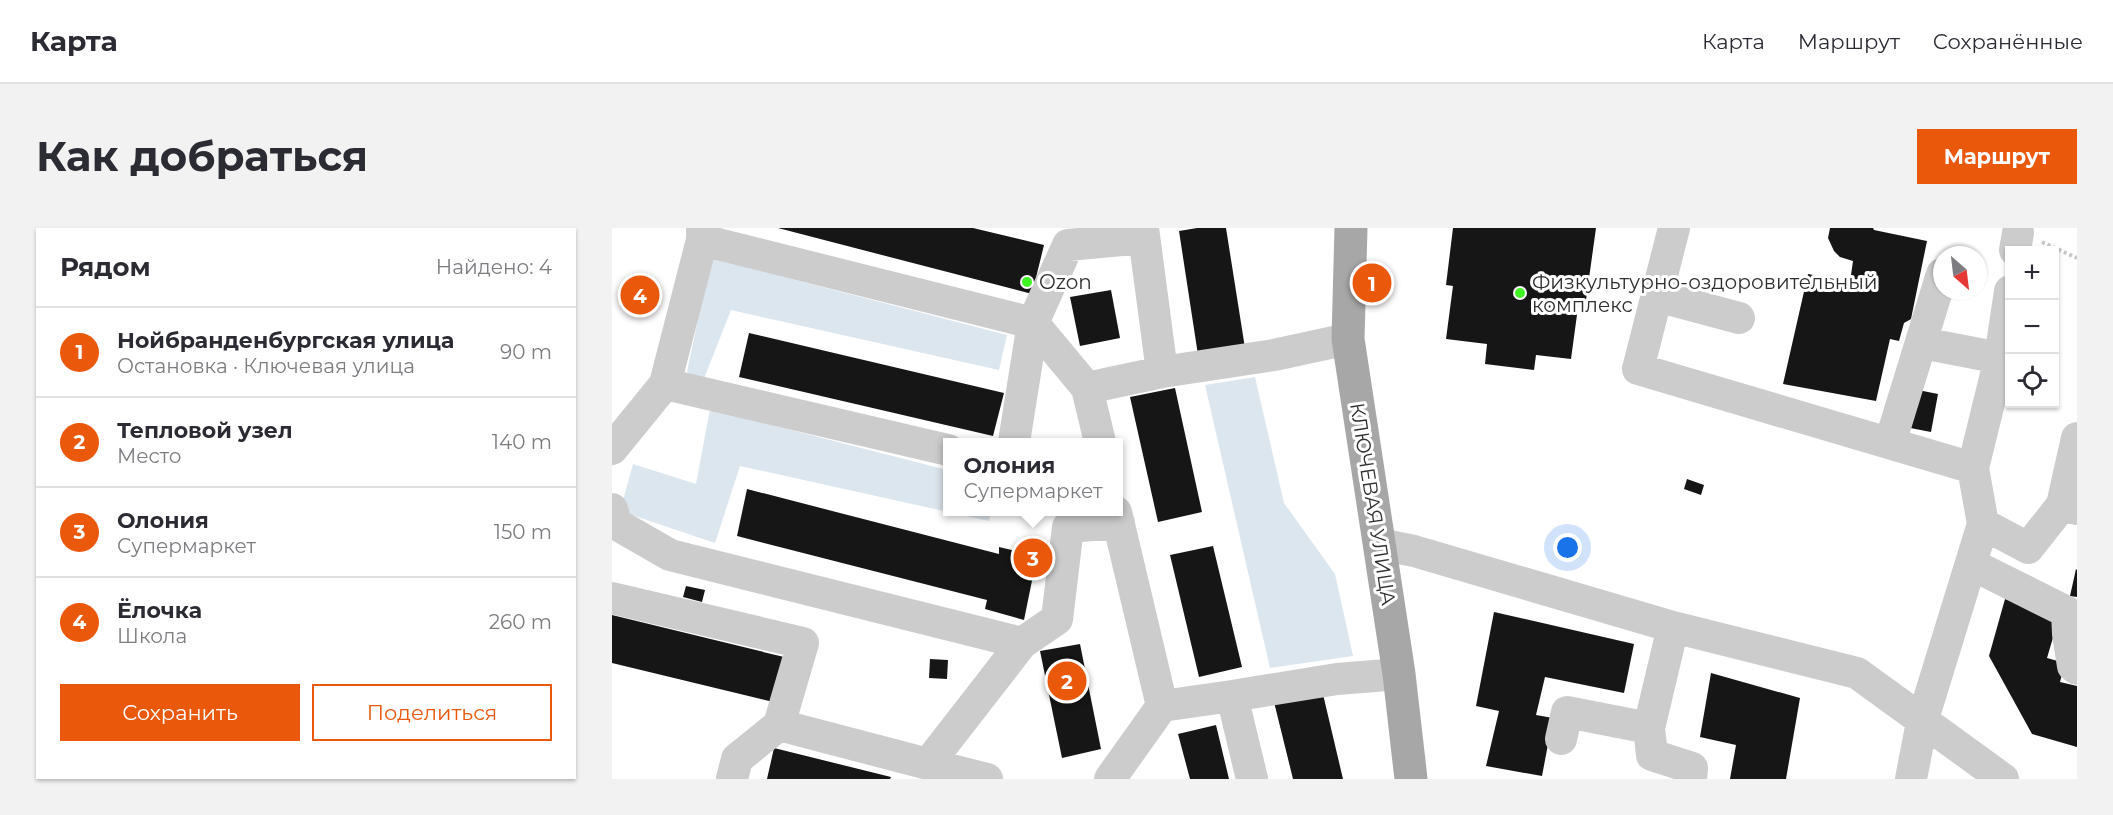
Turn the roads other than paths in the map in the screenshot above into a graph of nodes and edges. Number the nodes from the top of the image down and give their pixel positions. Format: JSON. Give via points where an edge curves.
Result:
{"nodes":[{"id":1,"x":1351,"y":228,"type":"edge"},
{"id":2,"x":1674,"y":228,"type":"edge"},
{"id":3,"x":1144,"y":233,"type":"edge"},
{"id":4,"x":702,"y":234,"type":"edge"},
{"id":5,"x":1657,"y":296,"type":"junction"},
{"id":6,"x":1934,"y":300,"type":"edge"},
{"id":7,"x":2009,"y":300,"type":"edge"},
{"id":8,"x":1739,"y":318,"type":"dead end"},
{"id":9,"x":1033,"y":323,"type":"junction"},
{"id":10,"x":1348,"y":339,"type":"junction"},
{"id":11,"x":1922,"y":343,"type":"junction"},
{"id":12,"x":2000,"y":358,"type":"junction"},
{"id":13,"x":1162,"y":372,"type":"junction"},
{"id":14,"x":665,"y":384,"type":"junction"},
{"id":15,"x":1087,"y":388,"type":"junction"},
{"id":16,"x":1015,"y":438,"type":"edge"},
{"id":17,"x":1099,"y":438,"type":"edge"},
{"id":18,"x":2077,"y":438,"type":"edge"},
{"id":19,"x":1890,"y":443,"type":"junction"},
{"id":20,"x":612,"y":449,"type":"edge"},
{"id":21,"x":943,"y":449,"type":"edge"},
{"id":22,"x":1974,"y":468,"type":"junction"},
{"id":23,"x":2069,"y":507,"type":"edge"},
{"id":24,"x":612,"y":509,"type":"edge"},
{"id":25,"x":1118,"y":518,"type":"edge"},
{"id":26,"x":1061,"y":520,"type":"edge"},
{"id":27,"x":1983,"y":524,"type":"junction"},
{"id":28,"x":1379,"y":544,"type":"junction"},
{"id":29,"x":1971,"y":564,"type":"junction"},
{"id":30,"x":612,"y":598,"type":"edge"},
{"id":31,"x":1673,"y":627,"type":"junction"},
{"id":32,"x":2073,"y":633,"type":"edge"},
{"id":33,"x":1022,"y":643,"type":"junction"},
{"id":34,"x":2077,"y":669,"type":"edge"},
{"id":35,"x":1399,"y":674,"type":"junction"},
{"id":36,"x":1232,"y":696,"type":"junction"},
{"id":37,"x":1162,"y":706,"type":"junction"},
{"id":38,"x":1923,"y":722,"type":"junction"},
{"id":39,"x":779,"y":726,"type":"junction"},
{"id":40,"x":1649,"y":728,"type":"junction"},
{"id":41,"x":1561,"y":738,"type":"dead end"},
{"id":42,"x":928,"y":764,"type":"junction"},
{"id":43,"x":732,"y":779,"type":"edge"},
{"id":44,"x":987,"y":779,"type":"edge"},
{"id":45,"x":1110,"y":779,"type":"edge"},
{"id":46,"x":1252,"y":779,"type":"edge"},
{"id":47,"x":1411,"y":779,"type":"edge"},
{"id":48,"x":1691,"y":779,"type":"edge"},
{"id":49,"x":1911,"y":779,"type":"edge"},
{"id":50,"x":2003,"y":779,"type":"edge"}],
"edges":[{"from":1,"to":10,"type":"main road","name":"КЛЮЧЕВАЯ УЛИЦА"},
{"from":2,"to":5,"type":"lane"},
{"from":3,"to":9,"type":"lane","via":[[1068,245]]},
{"from":3,"to":13,"type":"lane"},
{"from":4,"to":9,"type":"lane"},
{"from":4,"to":14,"type":"lane"},
{"from":5,"to":8,"type":"lane"},
{"from":5,"to":19,"type":"lane","via":[[1638,369]]},
{"from":6,"to":11,"type":"lane"},
{"from":7,"to":12,"type":"lane"},
{"from":9,"to":15,"type":"lane"},
{"from":9,"to":16,"type":"lane"},
{"from":10,"to":13,"type":"lane"},
{"from":10,"to":28,"type":"main road","name":"КЛЮЧЕВАЯ УЛИЦА"},
{"from":11,"to":12,"type":"lane"},
{"from":11,"to":19,"type":"lane"},
{"from":12,"to":22,"type":"lane"},
{"from":13,"to":15,"type":"lane"},
{"from":14,"to":20,"type":"lane"},
{"from":14,"to":21,"type":"lane"},
{"from":15,"to":17,"type":"lane"},
{"from":18,"to":23,"type":"lane"},
{"from":19,"to":22,"type":"lane"},
{"from":22,"to":27,"type":"lane"},
{"from":23,"to":27,"type":"lane","via":[[2028,548]]},
{"from":24,"to":33,"type":"lane","via":[[616,524],[669,555]]},
{"from":25,"to":26,"type":"lane"},
{"from":25,"to":37,"type":"lane"},
{"from":26,"to":33,"type":"lane","via":[[1057,619]]},
{"from":27,"to":29,"type":"lane"},
{"from":28,"to":31,"type":"lane"},
{"from":28,"to":35,"type":"main road","name":"КЛЮЧЕВАЯ УЛИЦА"},
{"from":29,"to":32,"type":"lane","via":[[2067,612]]},
{"from":29,"to":38,"type":"lane"},
{"from":30,"to":39,"type":"lane","via":[[803,643]]},
{"from":31,"to":38,"type":"lane","via":[[1857,673]]},
{"from":31,"to":40,"type":"lane"},
{"from":32,"to":34,"type":"lane","via":[[2073,666]]},
{"from":33,"to":42,"type":"lane"},
{"from":35,"to":36,"type":"lane","via":[[1337,679]]},
{"from":35,"to":47,"type":"main road","name":"КЛЮЧЕВАЯ УЛИЦА"},
{"from":36,"to":37,"type":"lane"},
{"from":36,"to":46,"type":"lane"},
{"from":37,"to":45,"type":"lane"},
{"from":38,"to":49,"type":"lane"},
{"from":38,"to":50,"type":"lane"},
{"from":39,"to":42,"type":"lane"},
{"from":39,"to":43,"type":"lane","via":[[738,759]]},
{"from":40,"to":41,"type":"lane","via":[[1567,712]]},
{"from":40,"to":48,"type":"lane","via":[[1652,755],[1692,768]]},
{"from":42,"to":44,"type":"lane"}]}
